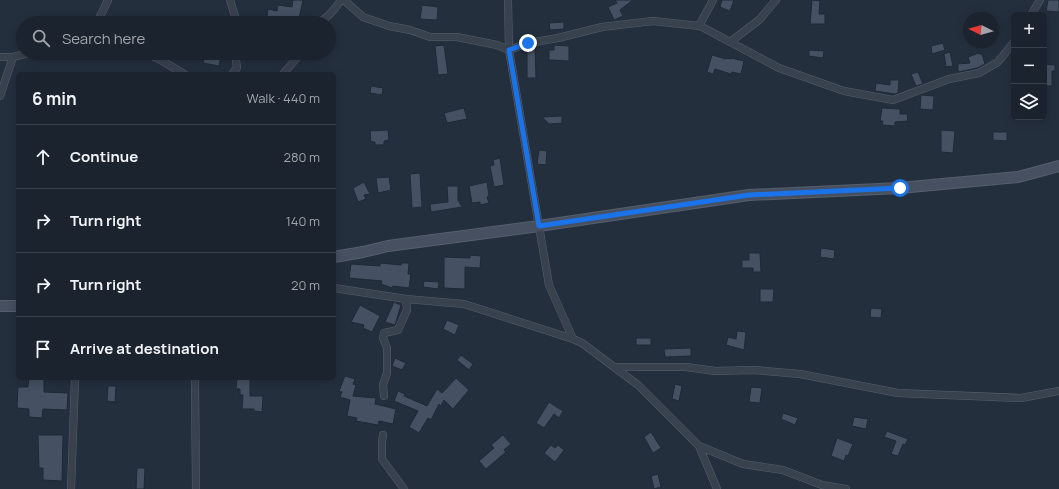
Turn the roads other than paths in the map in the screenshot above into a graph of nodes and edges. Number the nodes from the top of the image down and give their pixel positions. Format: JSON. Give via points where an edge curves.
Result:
{"nodes":[{"id":1,"x":108,"y":0,"type":"edge"},
{"id":2,"x":230,"y":0,"type":"edge"},
{"id":3,"x":341,"y":0,"type":"edge"},
{"id":4,"x":344,"y":0,"type":"edge"},
{"id":5,"x":508,"y":0,"type":"edge"},
{"id":6,"x":713,"y":0,"type":"edge"},
{"id":7,"x":776,"y":0,"type":"edge"},
{"id":8,"x":1040,"y":0,"type":"edge"},
{"id":9,"x":1034,"y":12,"type":"edge"},
{"id":10,"x":100,"y":16,"type":"edge"},
{"id":11,"x":235,"y":16,"type":"edge"},
{"id":12,"x":328,"y":16,"type":"edge"},
{"id":13,"x":699,"y":26,"type":"junction"},
{"id":14,"x":730,"y":42,"type":"junction"},
{"id":15,"x":1011,"y":46,"type":"edge"},
{"id":16,"x":509,"y":50,"type":"junction"},
{"id":17,"x":16,"y":56,"type":"edge"},
{"id":18,"x":0,"y":57,"type":"edge"},
{"id":19,"x":13,"y":57,"type":"junction"},
{"id":20,"x":162,"y":60,"type":"edge"},
{"id":21,"x":236,"y":60,"type":"edge"},
{"id":22,"x":295,"y":60,"type":"edge"},
{"id":23,"x":181,"y":72,"type":"edge"},
{"id":24,"x":234,"y":72,"type":"edge"},
{"id":25,"x":285,"y":72,"type":"edge"},
{"id":26,"x":0,"y":96,"type":"edge"},
{"id":27,"x":1059,"y":166,"type":"edge"},
{"id":28,"x":539,"y":226,"type":"junction"},
{"id":29,"x":336,"y":257,"type":"edge"},
{"id":30,"x":336,"y":288,"type":"edge"},
{"id":31,"x":406,"y":299,"type":"junction"},
{"id":32,"x":0,"y":306,"type":"edge"},
{"id":33,"x":16,"y":306,"type":"edge"},
{"id":34,"x":573,"y":339,"type":"junction"},
{"id":35,"x":614,"y":367,"type":"junction"},
{"id":36,"x":75,"y":380,"type":"edge"},
{"id":37,"x":195,"y":380,"type":"edge"},
{"id":38,"x":1059,"y":391,"type":"edge"},
{"id":39,"x":384,"y":396,"type":"dead end"},
{"id":40,"x":383,"y":435,"type":"dead end"},
{"id":41,"x":699,"y":446,"type":"junction"},
{"id":42,"x":71,"y":489,"type":"edge"},
{"id":43,"x":196,"y":489,"type":"edge"},
{"id":44,"x":404,"y":489,"type":"edge"},
{"id":45,"x":717,"y":489,"type":"edge"},
{"id":46,"x":846,"y":489,"type":"edge"}],
"edges":[{"from":1,"to":10,"type":"street"},
{"from":2,"to":11,"type":"street"},
{"from":3,"to":12,"type":"street"},
{"from":4,"to":16,"type":"street","via":[[363,17],[389,26],[430,37],[457,37]]},
{"from":5,"to":16,"type":"street"},
{"from":6,"to":13,"type":"street"},
{"from":7,"to":14,"type":"street","via":[[758,20]]},
{"from":8,"to":9,"type":"street"},
{"from":13,"to":14,"type":"street"},
{"from":13,"to":16,"type":"street","via":[[653,21],[602,27],[528,43]]},
{"from":14,"to":15,"type":"street","via":[[779,68],[844,90],[893,100],[949,79],[979,73],[998,62]]},
{"from":16,"to":28,"type":"street"},
{"from":17,"to":19,"type":"street"},
{"from":18,"to":19,"type":"street"},
{"from":19,"to":26,"type":"street"},
{"from":20,"to":23,"type":"street"},
{"from":21,"to":24,"type":"street","via":[[237,68]]},
{"from":22,"to":25,"type":"street"},
{"from":27,"to":28,"type":"street","via":[[1018,178],[900,188],[749,195]]},
{"from":28,"to":29,"type":"street","via":[[388,246]]},
{"from":28,"to":34,"type":"street","via":[[549,285]]},
{"from":30,"to":31,"type":"street"},
{"from":31,"to":34,"type":"street","via":[[464,304]]},
{"from":31,"to":39,"type":"street","via":[[407,310],[398,330],[384,333],[387,373],[383,385]]},
{"from":32,"to":33,"type":"street"},
{"from":34,"to":35,"type":"street"},
{"from":35,"to":38,"type":"street","via":[[686,367],[715,371],[754,370],[800,374],[898,393],[1021,398]]},
{"from":35,"to":41,"type":"street","via":[[638,385]]},
{"from":36,"to":42,"type":"street"},
{"from":37,"to":43,"type":"street"},
{"from":40,"to":44,"type":"street","via":[[382,459]]},
{"from":41,"to":45,"type":"street"},
{"from":41,"to":46,"type":"street","via":[[743,464],[783,470],[822,485]]}]}
